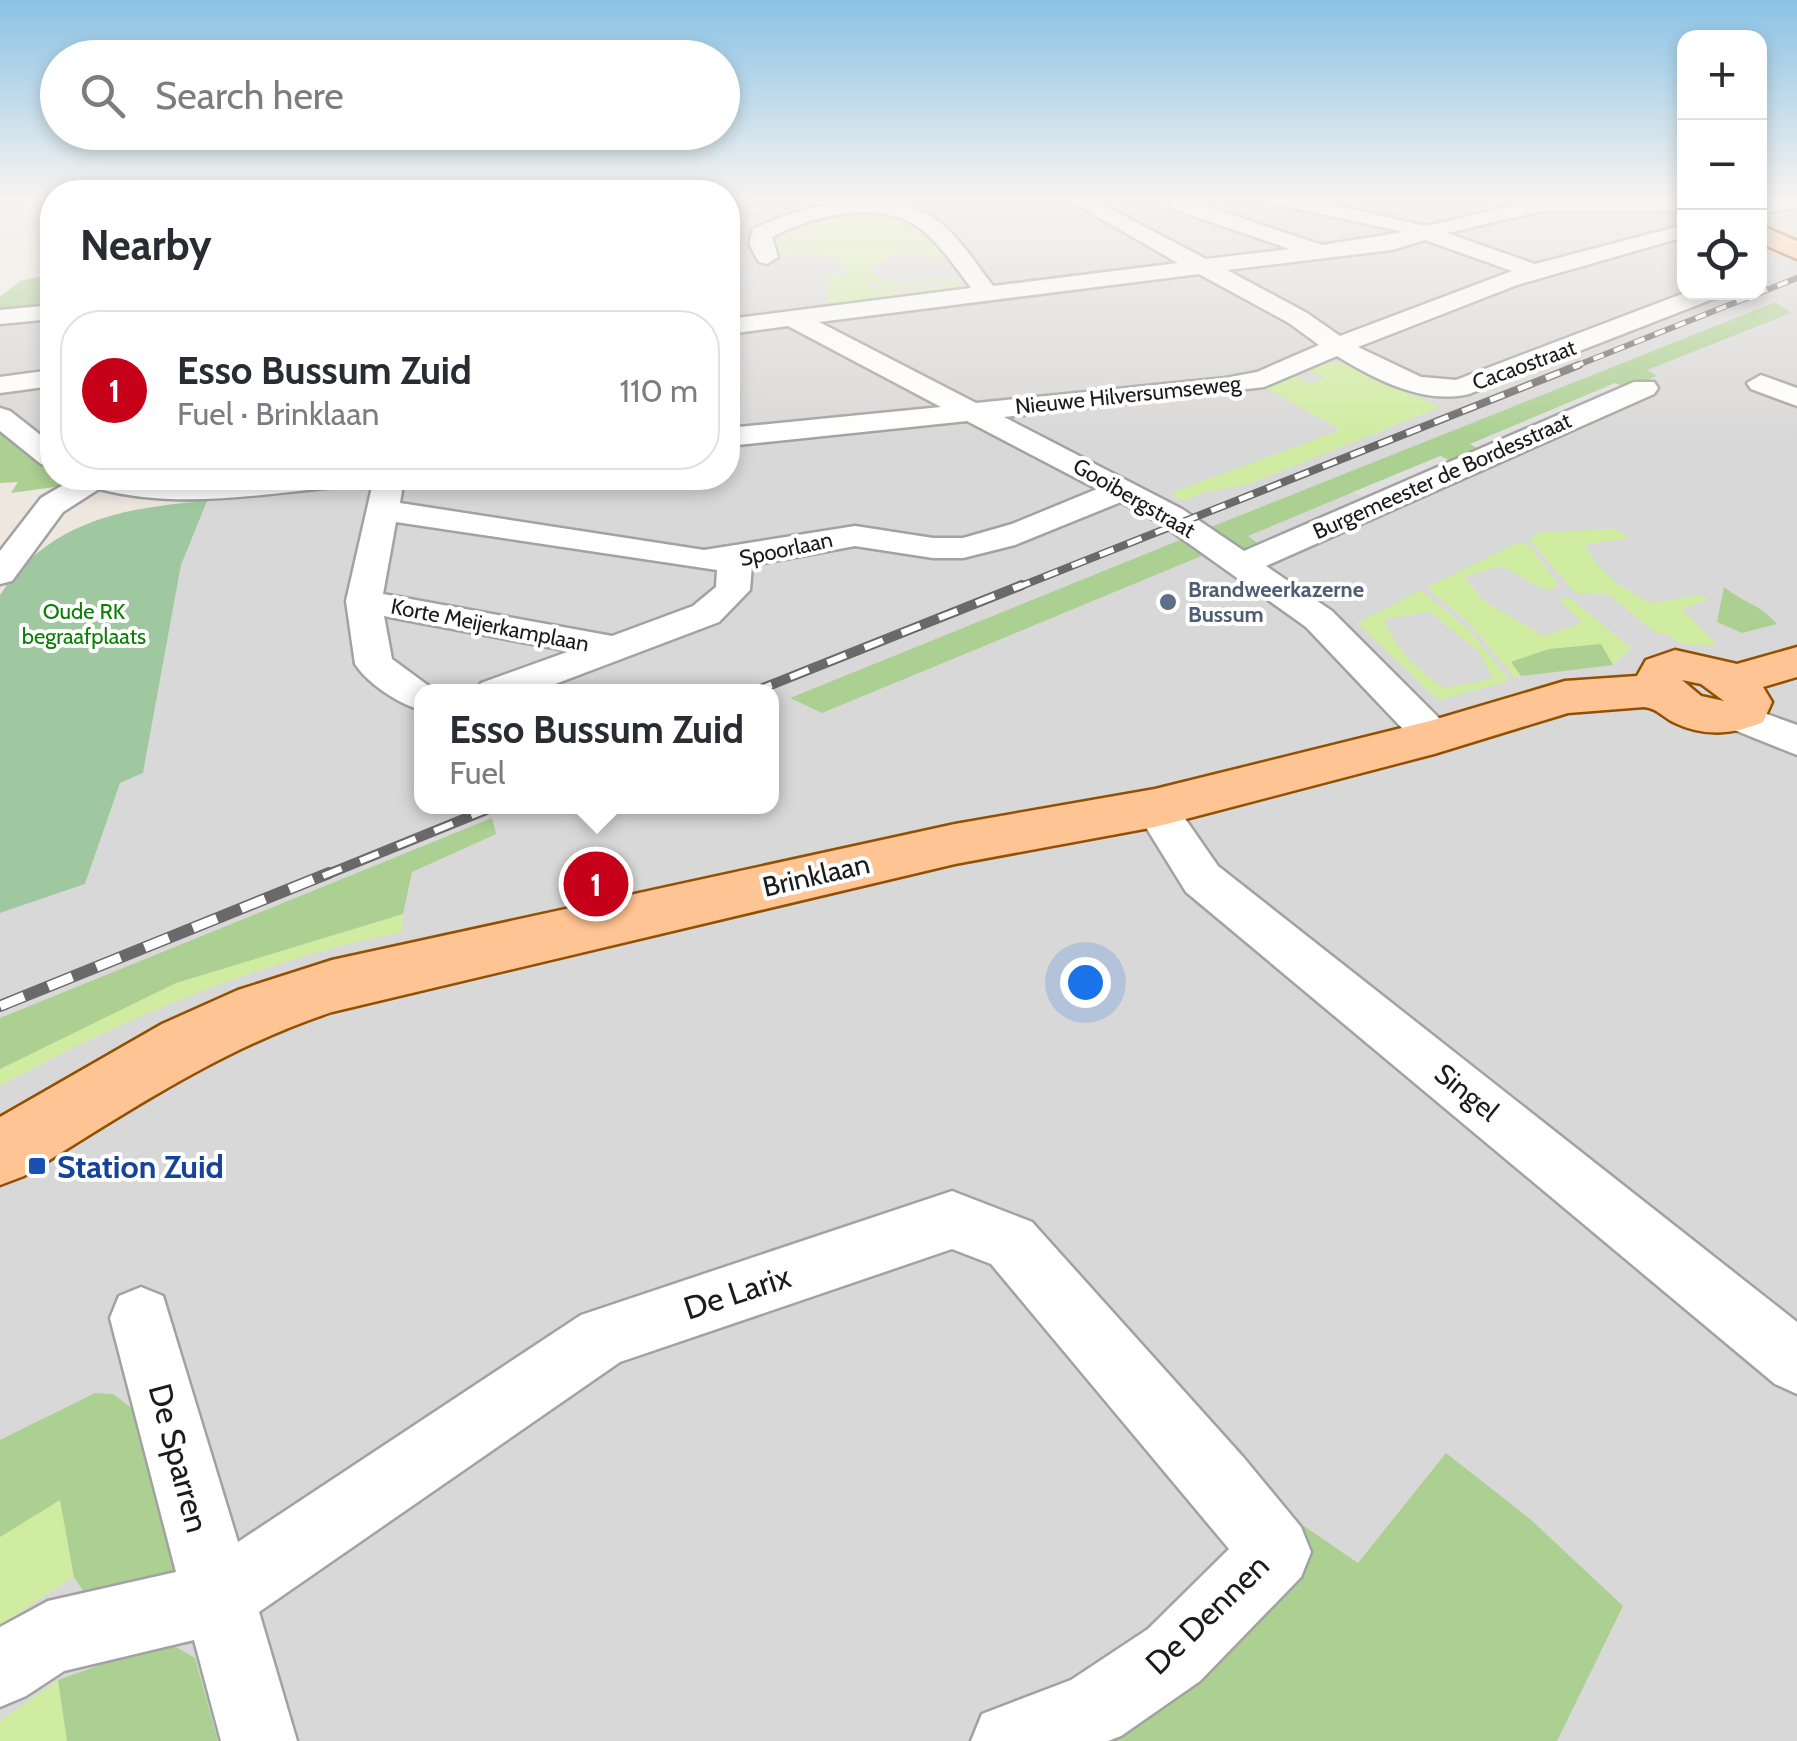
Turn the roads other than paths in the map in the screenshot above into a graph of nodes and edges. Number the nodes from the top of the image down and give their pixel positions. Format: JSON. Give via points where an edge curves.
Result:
{"nodes":[{"id":1,"x":975,"y":278,"type":"edge"},
{"id":2,"x":1122,"y":278,"type":"edge"},
{"id":3,"x":1227,"y":278,"type":"edge"},
{"id":4,"x":1507,"y":278,"type":"edge"},
{"id":5,"x":988,"y":294,"type":"junction"},
{"id":6,"x":1689,"y":300,"type":"edge"},
{"id":7,"x":40,"y":313,"type":"edge"},
{"id":8,"x":0,"y":317,"type":"edge"},
{"id":9,"x":792,"y":318,"type":"junction"},
{"id":10,"x":740,"y":324,"type":"edge"},
{"id":11,"x":1338,"y":346,"type":"junction"},
{"id":12,"x":40,"y":380,"type":"edge"},
{"id":13,"x":1760,"y":384,"type":"dead end"},
{"id":14,"x":0,"y":385,"type":"edge"},
{"id":15,"x":1644,"y":388,"type":"dead end"},
{"id":16,"x":1797,"y":398,"type":"edge"},
{"id":17,"x":976,"y":411,"type":"junction"},
{"id":18,"x":0,"y":416,"type":"edge"},
{"id":19,"x":740,"y":436,"type":"edge"},
{"id":20,"x":40,"y":448,"type":"edge"},
{"id":21,"x":74,"y":490,"type":"edge"},
{"id":22,"x":1123,"y":490,"type":"junction"},
{"id":23,"x":385,"y":494,"type":"edge"},
{"id":24,"x":735,"y":561,"type":"junction"},
{"id":25,"x":1240,"y":565,"type":"junction"},
{"id":26,"x":0,"y":574,"type":"edge"},
{"id":27,"x":364,"y":601,"type":"junction"},
{"id":28,"x":617,"y":649,"type":"junction"},
{"id":29,"x":1797,"y":662,"type":"edge"},
{"id":30,"x":518,"y":684,"type":"edge"},
{"id":31,"x":414,"y":693,"type":"edge"},
{"id":32,"x":1734,"y":699,"type":"junction"},
{"id":33,"x":1434,"y":737,"type":"junction"},
{"id":34,"x":1797,"y":741,"type":"edge"},
{"id":35,"x":1155,"y":808,"type":"junction"},
{"id":36,"x":0,"y":1153,"type":"edge"},
{"id":37,"x":141,"y":1318,"type":"dead end"},
{"id":38,"x":1797,"y":1362,"type":"edge"},
{"id":39,"x":1220,"y":1482,"type":"joint"},
{"id":40,"x":218,"y":1598,"type":"junction"},
{"id":41,"x":0,"y":1670,"type":"edge"},
{"id":42,"x":259,"y":1741,"type":"edge"},
{"id":43,"x":1009,"y":1741,"type":"edge"}],
"edges":[{"from":1,"to":5,"type":"street"},
{"from":2,"to":5,"type":"street"},
{"from":3,"to":11,"type":"street"},
{"from":4,"to":11,"type":"street","name":"Nieuwe Hilversumseweg"},
{"from":5,"to":9,"type":"street"},
{"from":6,"to":11,"type":"street","name":"Cacaostraat","via":[[1459,388],[1434,390]]},
{"from":7,"to":8,"type":"street"},
{"from":9,"to":10,"type":"street"},
{"from":9,"to":17,"type":"street","name":"Gooibergstraat"},
{"from":11,"to":17,"type":"street","name":"Nieuwe Hilversumseweg","via":[[1264,379]]},
{"from":12,"to":14,"type":"street"},
{"from":13,"to":16,"type":"street"},
{"from":15,"to":25,"type":"street","name":"Burgemeester de Bordesstraat"},
{"from":17,"to":19,"type":"street","name":"Nieuwe Hilversumseweg"},
{"from":17,"to":22,"type":"street","name":"Gooibergstraat"},
{"from":18,"to":20,"type":"street"},
{"from":21,"to":26,"type":"street","via":[[52,505]]},
{"from":22,"to":24,"type":"street","name":"Spoorlaan","via":[[959,549],[858,535]]},
{"from":22,"to":25,"type":"street","name":"Gooibergstraat"},
{"from":23,"to":24,"type":"street","name":"Spoorlaan"},
{"from":23,"to":27,"type":"street"},
{"from":24,"to":28,"type":"street","via":[[733,590],[723,602]]},
{"from":25,"to":33,"type":"street","name":"Gooibergstraat","via":[[1319,619]]},
{"from":27,"to":28,"type":"street","name":"Korte Meijerkamplaan"},
{"from":27,"to":31,"type":"street","via":[[374,664]]},
{"from":28,"to":30,"type":"street"},
{"from":29,"to":32,"type":"main road"},
{"from":32,"to":33,"type":"main road","name":"Brinklaan","via":[[1698,714],[1665,694],[1644,691],[1564,698]]},
{"from":32,"to":34,"type":"street"},
{"from":33,"to":35,"type":"main road","name":"Brinklaan"},
{"from":35,"to":36,"type":"main road","name":"Brinklaan","via":[[955,844],[332,986],[184,1044]]},
{"from":35,"to":38,"type":"street","name":"Singel","via":[[1202,878]]},
{"from":37,"to":40,"type":"street","name":"De Sparren"},
{"from":39,"to":40,"type":"street","name":"De Larix","via":[[1011,1243],[952,1220],[603,1336]]},
{"from":39,"to":43,"type":"street","name":"De Dennen","via":[[1276,1552],[1174,1655],[1094,1709]]},
{"from":40,"to":41,"type":"street","via":[[48,1638]]},
{"from":40,"to":42,"type":"street","name":"De Sparren"}]}
